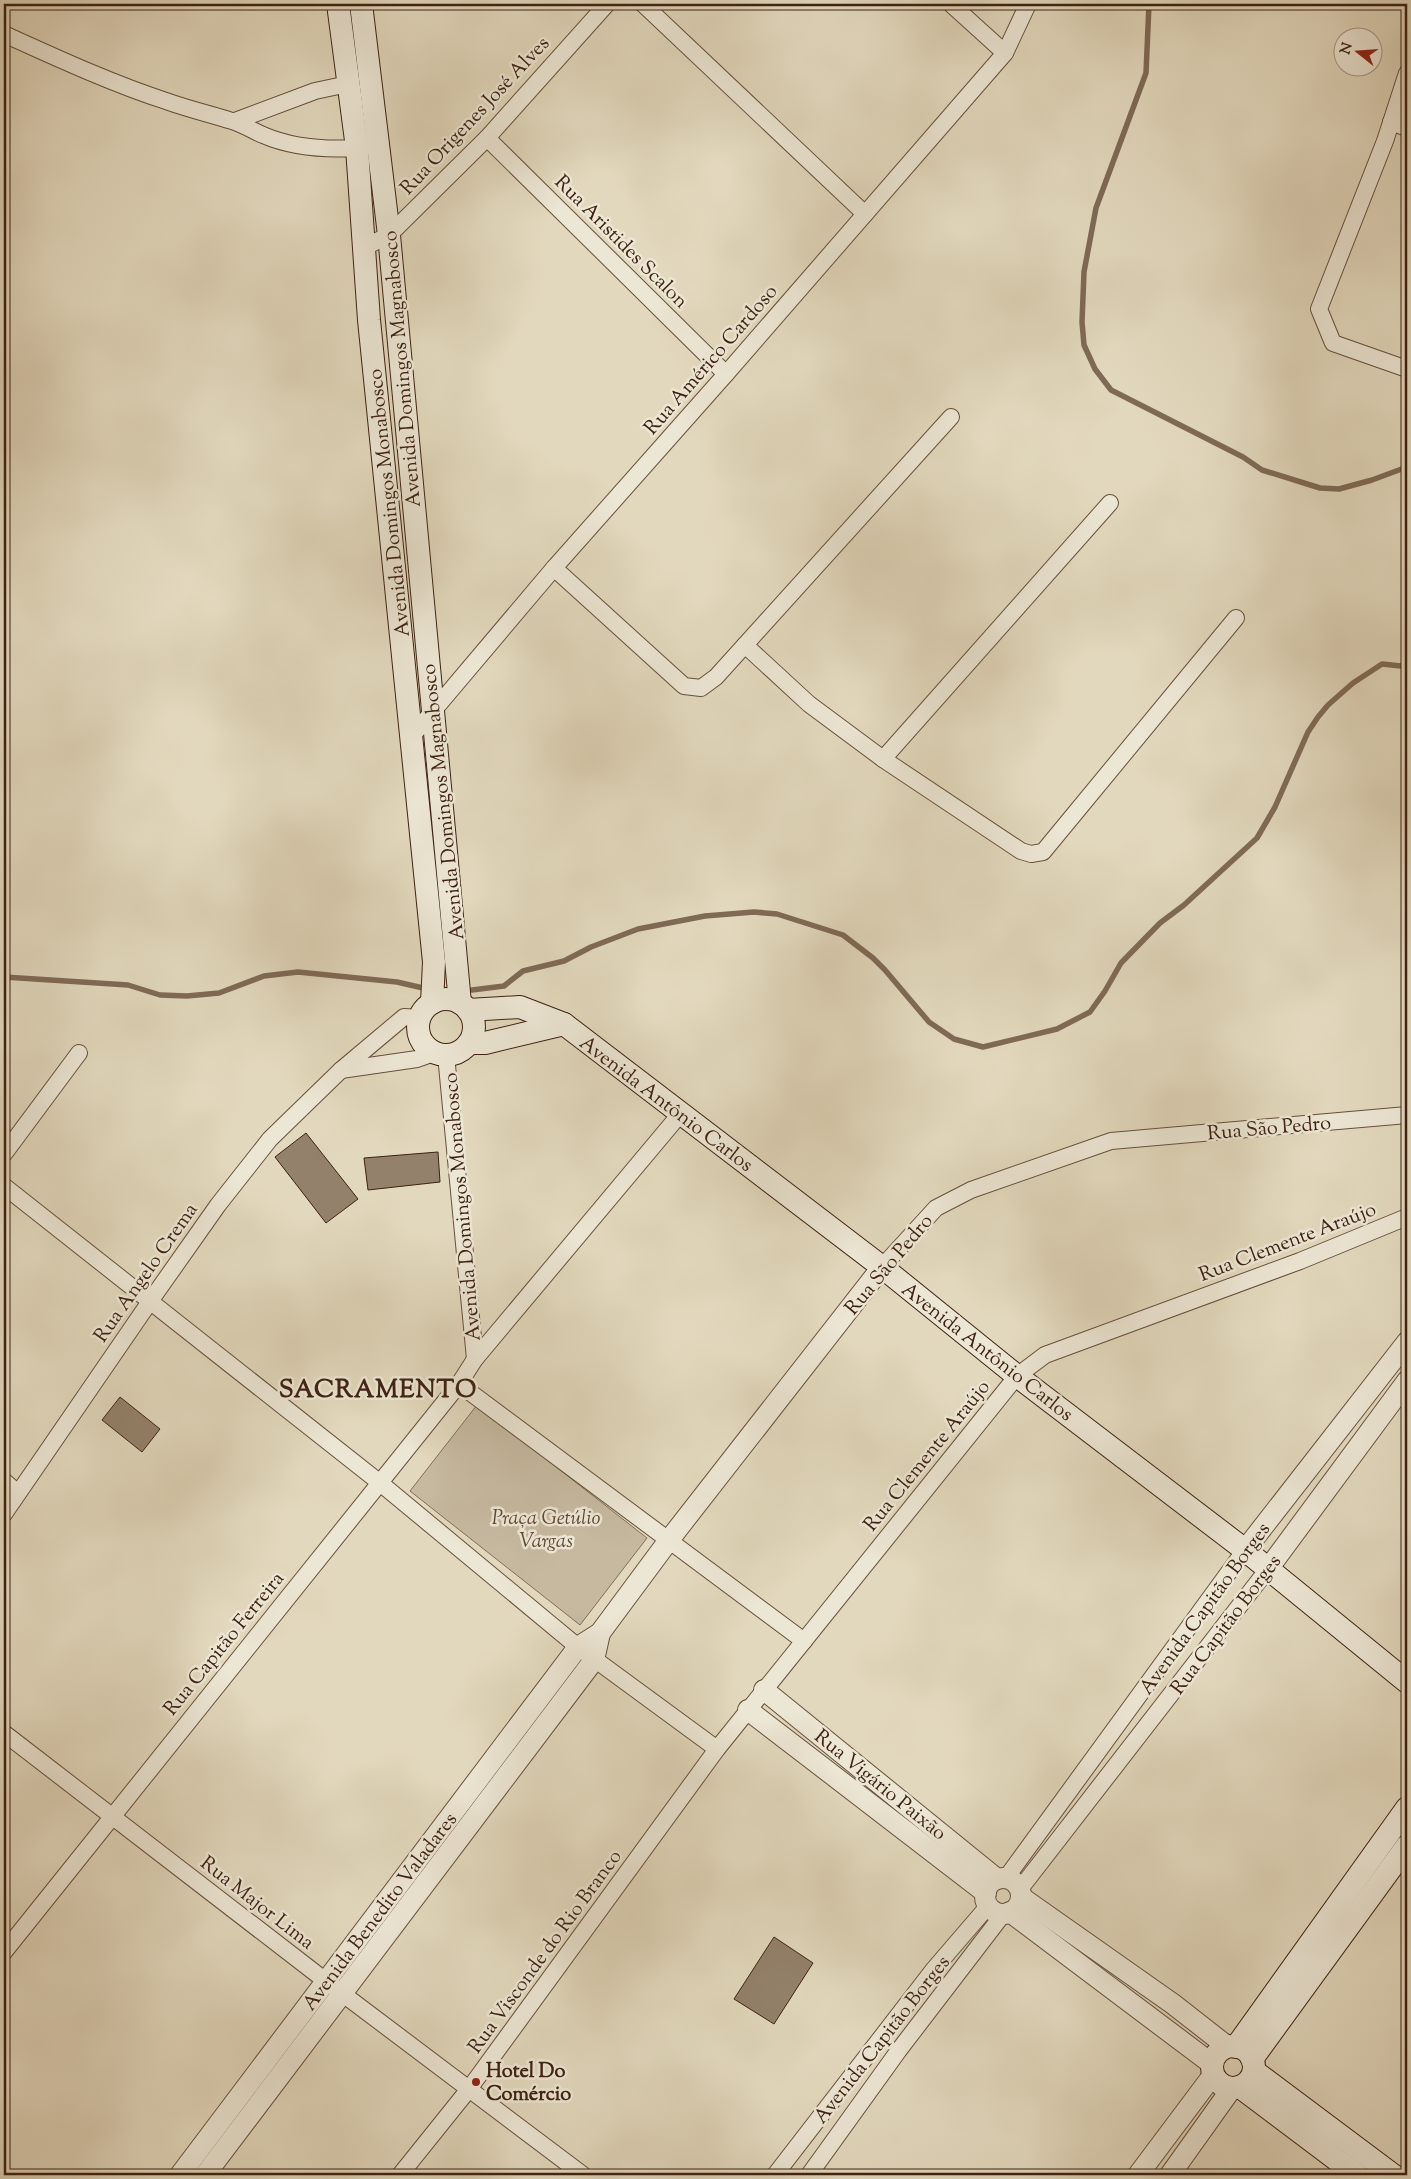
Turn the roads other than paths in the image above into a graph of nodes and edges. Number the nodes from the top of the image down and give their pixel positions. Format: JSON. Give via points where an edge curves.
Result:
{"nodes":[{"id":1,"x":338,"y":4,"type":"edge"},
{"id":2,"x":361,"y":4,"type":"edge"},
{"id":3,"x":607,"y":4,"type":"edge"},
{"id":4,"x":643,"y":4,"type":"edge"},
{"id":5,"x":951,"y":4,"type":"edge"},
{"id":6,"x":1028,"y":4,"type":"edge"},
{"id":7,"x":4,"y":34,"type":"edge"},
{"id":8,"x":1005,"y":53,"type":"junction"},
{"id":9,"x":1407,"y":73,"type":"edge"},
{"id":10,"x":348,"y":84,"type":"junction"},
{"id":11,"x":235,"y":121,"type":"junction"},
{"id":12,"x":1391,"y":122,"type":"junction"},
{"id":13,"x":1407,"y":128,"type":"edge"},
{"id":14,"x":487,"y":138,"type":"junction"},
{"id":15,"x":357,"y":148,"type":"junction"},
{"id":16,"x":866,"y":214,"type":"junction"},
{"id":17,"x":389,"y":235,"type":"junction"},
{"id":18,"x":365,"y":247,"type":"junction"},
{"id":19,"x":1407,"y":369,"type":"edge"},
{"id":20,"x":726,"y":374,"type":"junction"},
{"id":21,"x":951,"y":417,"type":"dead end"},
{"id":22,"x":1110,"y":503,"type":"dead end"},
{"id":23,"x":554,"y":568,"type":"junction"},
{"id":24,"x":1236,"y":618,"type":"dead end"},
{"id":25,"x":745,"y":645,"type":"junction"},
{"id":26,"x":433,"y":711,"type":"junction"},
{"id":27,"x":412,"y":736,"type":"junction"},
{"id":28,"x":883,"y":759,"type":"junction"},
{"id":29,"x":464,"y":1006,"type":"junction"},
{"id":30,"x":426,"y":1010,"type":"junction"},
{"id":31,"x":564,"y":1024,"type":"junction"},
{"id":32,"x":469,"y":1043,"type":"junction"},
{"id":33,"x":79,"y":1053,"type":"dead end"},
{"id":34,"x":440,"y":1054,"type":"junction"},
{"id":35,"x":341,"y":1070,"type":"junction"},
{"id":36,"x":681,"y":1113,"type":"junction"},
{"id":37,"x":1407,"y":1115,"type":"edge"},
{"id":38,"x":4,"y":1154,"type":"edge"},
{"id":39,"x":4,"y":1186,"type":"edge"},
{"id":40,"x":1407,"y":1217,"type":"edge"},
{"id":41,"x":882,"y":1267,"type":"junction"},
{"id":42,"x":151,"y":1300,"type":"junction"},
{"id":43,"x":1407,"y":1342,"type":"edge"},
{"id":44,"x":475,"y":1359,"type":"junction"},
{"id":45,"x":1017,"y":1376,"type":"junction"},
{"id":46,"x":1407,"y":1381,"type":"edge"},
{"id":47,"x":459,"y":1384,"type":"junction"},
{"id":48,"x":4,"y":1482,"type":"edge"},
{"id":49,"x":379,"y":1482,"type":"junction"},
{"id":50,"x":18,"y":1493,"type":"junction"},
{"id":51,"x":4,"y":1514,"type":"edge"},
{"id":52,"x":669,"y":1540,"type":"junction"},
{"id":53,"x":1245,"y":1550,"type":"junction"},
{"id":54,"x":1268,"y":1569,"type":"junction"},
{"id":55,"x":600,"y":1634,"type":"junction"},
{"id":56,"x":804,"y":1641,"type":"junction"},
{"id":57,"x":578,"y":1647,"type":"junction"},
{"id":58,"x":594,"y":1660,"type":"junction"},
{"id":59,"x":1407,"y":1682,"type":"edge"},
{"id":60,"x":764,"y":1690,"type":"junction"},
{"id":61,"x":748,"y":1710,"type":"junction"},
{"id":62,"x":4,"y":1733,"type":"edge"},
{"id":63,"x":717,"y":1749,"type":"junction"},
{"id":64,"x":1407,"y":1808,"type":"edge"},
{"id":65,"x":112,"y":1816,"type":"junction"},
{"id":66,"x":1407,"y":1846,"type":"edge"},
{"id":67,"x":1374,"y":1873,"type":"junction"},
{"id":68,"x":1004,"y":1896,"type":"junction"},
{"id":69,"x":4,"y":1952,"type":"edge"},
{"id":70,"x":335,"y":1988,"type":"junction"},
{"id":71,"x":1240,"y":2066,"type":"junction"},
{"id":72,"x":1213,"y":2069,"type":"junction"},
{"id":73,"x":470,"y":2089,"type":"junction"},
{"id":74,"x":180,"y":2175,"type":"edge"},
{"id":75,"x":206,"y":2175,"type":"edge"},
{"id":76,"x":400,"y":2175,"type":"edge"},
{"id":77,"x":583,"y":2175,"type":"edge"},
{"id":78,"x":775,"y":2175,"type":"edge"},
{"id":79,"x":809,"y":2175,"type":"edge"},
{"id":80,"x":1138,"y":2175,"type":"edge"},
{"id":81,"x":1170,"y":2175,"type":"edge"},
{"id":82,"x":1357,"y":2175,"type":"edge"},
{"id":83,"x":1393,"y":2175,"type":"edge"}],
"edges":[{"from":1,"to":10,"type":"main road","name":"Avenida Domingos Monabosco"},
{"from":2,"to":17,"type":"main road","name":"Avenida Domingos Magnabosco"},
{"from":3,"to":14,"type":"street","name":"Rua Origenes José Alves"},
{"from":4,"to":16,"type":"street"},
{"from":5,"to":8,"type":"street"},
{"from":6,"to":8,"type":"street","name":"Rua Américo Cardoso"},
{"from":7,"to":11,"type":"street","via":[[88,72],[166,101]]},
{"from":8,"to":16,"type":"street","name":"Rua Américo Cardoso"},
{"from":9,"to":12,"type":"street"},
{"from":10,"to":11,"type":"street","via":[[315,91]]},
{"from":10,"to":15,"type":"main road","name":"Avenida Domingos Monabosco"},
{"from":11,"to":15,"type":"street","via":[[263,136],[306,148]]},
{"from":12,"to":13,"type":"street"},
{"from":12,"to":19,"type":"street","via":[[1319,309],[1334,343]]},
{"from":14,"to":17,"type":"street","name":"Rua Origenes José Alves"},
{"from":14,"to":20,"type":"street","name":"Rua Aristides Scalon"},
{"from":15,"to":18,"type":"main road","name":"Avenida Domingos Monabosco"},
{"from":16,"to":20,"type":"street","name":"Rua Américo Cardoso"},
{"from":17,"to":18,"type":"street","name":"Rua Origenes José Alves"},
{"from":17,"to":26,"type":"main road","name":"Avenida Domingos Magnabosco"},
{"from":18,"to":27,"type":"main road","name":"Avenida Domingos Monabosco","via":[[369,320]]},
{"from":20,"to":23,"type":"street","name":"Rua Américo Cardoso"},
{"from":21,"to":25,"type":"street"},
{"from":22,"to":28,"type":"street"},
{"from":23,"to":25,"type":"street","via":[[684,686],[701,688],[709,684]]},
{"from":23,"to":26,"type":"street","name":"Rua Américo Cardoso"},
{"from":24,"to":28,"type":"street","via":[[1043,852],[1031,854],[1021,851]]},
{"from":25,"to":28,"type":"street","via":[[809,704]]},
{"from":26,"to":27,"type":"street","name":"Rua Américo Cardoso"},
{"from":26,"to":29,"type":"main road","name":"Avenida Domingos Magnabosco"},
{"from":27,"to":30,"type":"main road","name":"Avenida Domingos Monabosco","via":[[434,962]]},
{"from":29,"to":30,"type":"main road","via":[[446,999]]},
{"from":29,"to":31,"type":"main road","name":"Avenida Antônio Carlos","via":[[520,1007]]},
{"from":29,"to":32,"type":"main road","via":[[474,1026]]},
{"from":30,"to":34,"type":"main road","via":[[418,1026],[422,1042]]},
{"from":30,"to":35,"type":"street","name":"Rua Angelo Crema","via":[[404,1017]]},
{"from":31,"to":32,"type":"main road","name":"Avenida Antônio Carlos","via":[[485,1043]]},
{"from":31,"to":36,"type":"main road","name":"Avenida Antônio Carlos"},
{"from":32,"to":34,"type":"main road","via":[[455,1054]]},
{"from":33,"to":38,"type":"street"},
{"from":34,"to":35,"type":"street"},
{"from":34,"to":44,"type":"street","name":"Avenida Domingos Monabosco"},
{"from":35,"to":42,"type":"street","name":"Rua Angelo Crema","via":[[270,1139],[218,1205]]},
{"from":36,"to":41,"type":"main road","name":"Avenida Antônio Carlos"},
{"from":36,"to":44,"type":"street","name":"Rua Capitão Ferreira"},
{"from":37,"to":41,"type":"street","name":"Rua São Pedro","via":[[1111,1141],[971,1190],[936,1208]]},
{"from":39,"to":42,"type":"street"},
{"from":40,"to":45,"type":"street","name":"Rua Clemente Araújo","via":[[1300,1261],[1045,1355]]},
{"from":41,"to":45,"type":"main road","name":"Avenida Antônio Carlos"},
{"from":41,"to":52,"type":"street","name":"Rua São Pedro"},
{"from":42,"to":49,"type":"street"},
{"from":42,"to":50,"type":"street","name":"Rua Angelo Crema"},
{"from":43,"to":53,"type":"street","name":"Avenida Capitão Borges"},
{"from":44,"to":47,"type":"street","name":"Rua Capitão Ferreira"},
{"from":45,"to":53,"type":"main road","name":"Avenida Antônio Carlos"},
{"from":45,"to":56,"type":"street","name":"Rua Clemente Araújo"},
{"from":46,"to":54,"type":"street","name":"Rua Capitão Borges"},
{"from":47,"to":49,"type":"street","name":"Rua Capitão Ferreira"},
{"from":47,"to":52,"type":"street"},
{"from":48,"to":50,"type":"street"},
{"from":49,"to":57,"type":"street"},
{"from":49,"to":65,"type":"street","name":"Rua Capitão Ferreira"},
{"from":50,"to":51,"type":"street","name":"Rua Angelo Crema"},
{"from":52,"to":55,"type":"street","name":"Rua São Pedro"},
{"from":52,"to":56,"type":"street"},
{"from":53,"to":54,"type":"main road","name":"Avenida Antônio Carlos"},
{"from":53,"to":68,"type":"street","name":"Avenida Capitão Borges"},
{"from":54,"to":59,"type":"main road","name":"Avenida Antônio Carlos"},
{"from":54,"to":68,"type":"street","name":"Rua Capitão Borges"},
{"from":55,"to":57,"type":"street","name":"Rua São Pedro"},
{"from":55,"to":58,"type":"street","name":"Rua São Pedro"},
{"from":56,"to":60,"type":"street","name":"Rua Clemente Araújo"},
{"from":57,"to":58,"type":"street"},
{"from":57,"to":70,"type":"street","name":"Avenida Benedito Valadares"},
{"from":58,"to":63,"type":"street"},
{"from":58,"to":70,"type":"street","name":"Avenida Benedito Valadares"},
{"from":60,"to":61,"type":"street","name":"Rua Clemente Araújo"},
{"from":60,"to":68,"type":"street","name":"Rua Vigário Paixão"},
{"from":61,"to":63,"type":"street","name":"Rua Clemente Araújo"},
{"from":61,"to":68,"type":"street","name":"Rua Vigário Paixão"},
{"from":62,"to":65,"type":"street","name":"Rua Major Lima"},
{"from":63,"to":73,"type":"street","name":"Rua Visconde do Rio Branco"},
{"from":64,"to":67,"type":"main road"},
{"from":65,"to":69,"type":"street","name":"Rua Capitão Ferreira"},
{"from":65,"to":70,"type":"street","name":"Rua Major Lima"},
{"from":66,"to":67,"type":"main road"},
{"from":67,"to":71,"type":"main road"},
{"from":68,"to":71,"type":"street","name":"Rua Vigário Paixão","via":[[1173,2004]]},
{"from":68,"to":72,"type":"street","name":"Rua Vigário Paixão"},
{"from":68,"to":78,"type":"street","name":"Avenida Capitão Borges","via":[[934,1969]]},
{"from":68,"to":79,"type":"street","name":"Avenida Capitão Borges"},
{"from":70,"to":73,"type":"street","name":"Rua Major Lima"},
{"from":70,"to":74,"type":"street","name":"Avenida Benedito Valadares"},
{"from":70,"to":75,"type":"street","name":"Avenida Benedito Valadares"},
{"from":71,"to":72,"type":"main road","via":[[1218,2053]]},
{"from":71,"to":72,"type":"main road","via":[[1221,2085]]},
{"from":71,"to":81,"type":"street"},
{"from":71,"to":82,"type":"main road"},
{"from":71,"to":83,"type":"main road"},
{"from":72,"to":80,"type":"street"},
{"from":73,"to":76,"type":"street","name":"Rua Visconde do Rio Branco"},
{"from":73,"to":77,"type":"street","name":"Rua Major Lima"}]}
